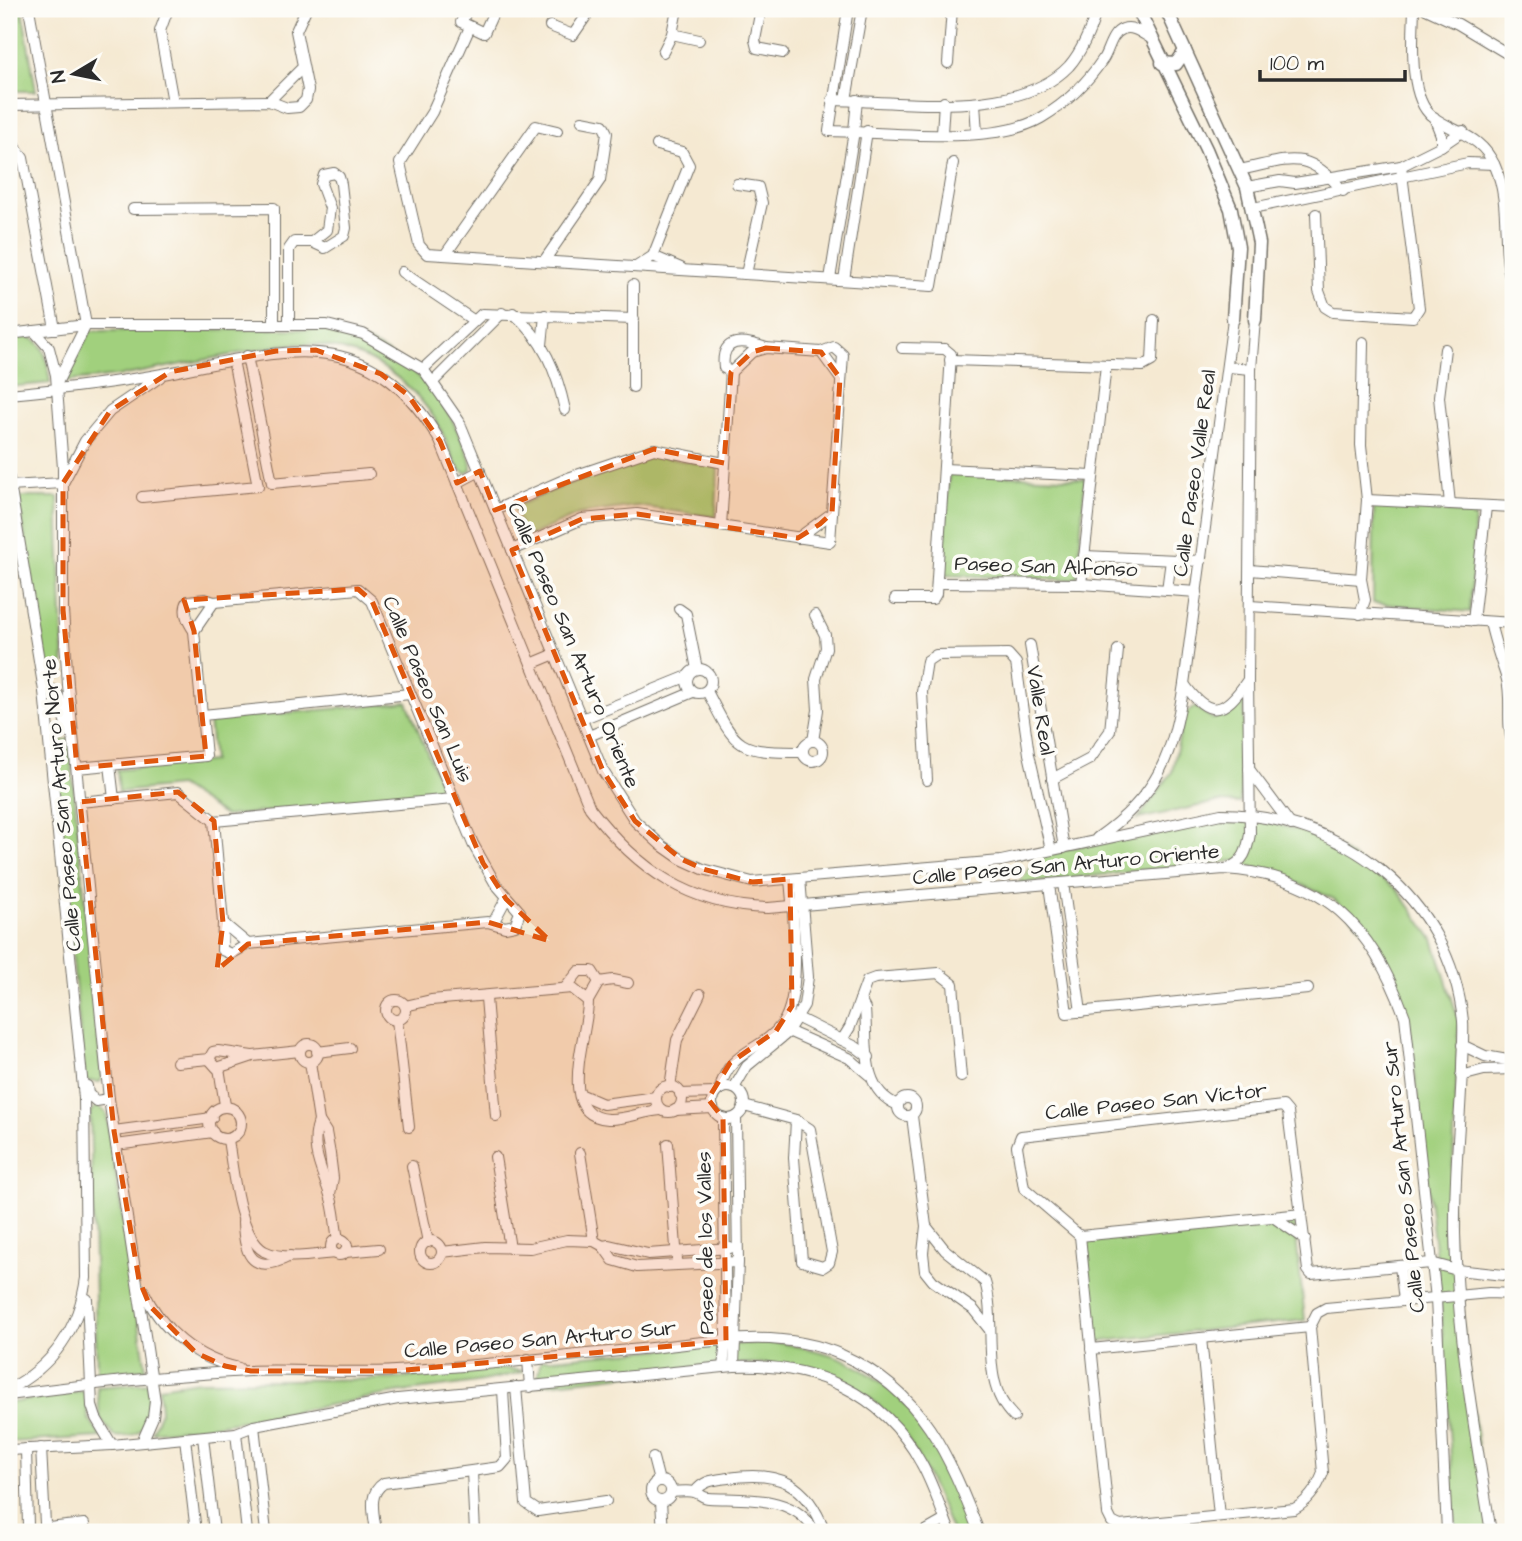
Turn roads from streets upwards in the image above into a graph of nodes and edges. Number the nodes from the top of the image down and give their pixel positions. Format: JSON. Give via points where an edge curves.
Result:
{"nodes":[{"id":1,"x":29,"y":9,"type":"edge"},
{"id":2,"x":168,"y":9,"type":"edge"},
{"id":3,"x":306,"y":9,"type":"edge"},
{"id":4,"x":468,"y":9,"type":"edge"},
{"id":5,"x":495,"y":9,"type":"edge"},
{"id":6,"x":591,"y":9,"type":"edge"},
{"id":7,"x":677,"y":9,"type":"edge"},
{"id":8,"x":761,"y":9,"type":"edge"},
{"id":9,"x":848,"y":9,"type":"edge"},
{"id":10,"x":862,"y":9,"type":"edge"},
{"id":11,"x":953,"y":9,"type":"edge"},
{"id":12,"x":1097,"y":9,"type":"edge"},
{"id":13,"x":1138,"y":9,"type":"edge"},
{"id":14,"x":1166,"y":9,"type":"edge"},
{"id":15,"x":1414,"y":9,"type":"edge"},
{"id":16,"x":1426,"y":9,"type":"edge"},
{"id":17,"x":550,"y":26,"type":"dead end"},
{"id":18,"x":470,"y":27,"type":"junction"},
{"id":19,"x":672,"y":34,"type":"junction"},
{"id":20,"x":1152,"y":39,"type":"junction"},
{"id":21,"x":699,"y":40,"type":"dead end"},
{"id":22,"x":1185,"y":51,"type":"junction"},
{"id":23,"x":663,"y":52,"type":"dead end"},
{"id":24,"x":782,"y":53,"type":"dead end"},
{"id":25,"x":1513,"y":57,"type":"edge"},
{"id":26,"x":948,"y":63,"type":"dead end"},
{"id":27,"x":1162,"y":64,"type":"junction"},
{"id":28,"x":302,"y":68,"type":"junction"},
{"id":29,"x":832,"y":100,"type":"junction"},
{"id":30,"x":851,"y":100,"type":"junction"},
{"id":31,"x":268,"y":101,"type":"junction"},
{"id":32,"x":173,"y":102,"type":"junction"},
{"id":33,"x":944,"y":102,"type":"junction"},
{"id":34,"x":975,"y":103,"type":"junction"},
{"id":35,"x":47,"y":104,"type":"junction"},
{"id":36,"x":9,"y":105,"type":"edge"},
{"id":37,"x":1433,"y":117,"type":"junction"},
{"id":38,"x":582,"y":121,"type":"dead end"},
{"id":39,"x":557,"y":131,"type":"dead end"},
{"id":40,"x":854,"y":131,"type":"junction"},
{"id":41,"x":867,"y":131,"type":"junction"},
{"id":42,"x":1463,"y":131,"type":"junction"},
{"id":43,"x":942,"y":133,"type":"junction"},
{"id":44,"x":977,"y":134,"type":"junction"},
{"id":45,"x":9,"y":139,"type":"edge"},
{"id":46,"x":1478,"y":142,"type":"junction"},
{"id":47,"x":657,"y":145,"type":"dead end"},
{"id":48,"x":1441,"y":146,"type":"junction"},
{"id":49,"x":953,"y":163,"type":"dead end"},
{"id":50,"x":1468,"y":163,"type":"junction"},
{"id":51,"x":1494,"y":164,"type":"junction"},
{"id":52,"x":1401,"y":166,"type":"junction"},
{"id":53,"x":1239,"y":170,"type":"junction"},
{"id":54,"x":1331,"y":177,"type":"junction"},
{"id":55,"x":1403,"y":179,"type":"junction"},
{"id":56,"x":737,"y":184,"type":"dead end"},
{"id":57,"x":1247,"y":187,"type":"junction"},
{"id":58,"x":1343,"y":191,"type":"junction"},
{"id":59,"x":1253,"y":208,"type":"junction"},
{"id":60,"x":133,"y":209,"type":"dead end"},
{"id":61,"x":1316,"y":214,"type":"dead end"},
{"id":62,"x":312,"y":242,"type":"junction"},
{"id":63,"x":445,"y":255,"type":"junction"},
{"id":64,"x":653,"y":256,"type":"junction"},
{"id":65,"x":544,"y":261,"type":"junction"},
{"id":66,"x":636,"y":267,"type":"junction"},
{"id":67,"x":1237,"y":267,"type":"junction"},
{"id":68,"x":1258,"y":268,"type":"junction"},
{"id":69,"x":688,"y":271,"type":"junction"},
{"id":70,"x":402,"y":272,"type":"dead end"},
{"id":71,"x":746,"y":274,"type":"junction"},
{"id":72,"x":830,"y":279,"type":"junction"},
{"id":73,"x":844,"y":280,"type":"junction"},
{"id":74,"x":633,"y":285,"type":"dead end"},
{"id":75,"x":1513,"y":288,"type":"edge"},
{"id":76,"x":507,"y":313,"type":"junction"},
{"id":77,"x":1233,"y":313,"type":"junction"},
{"id":78,"x":1255,"y":314,"type":"junction"},
{"id":79,"x":545,"y":315,"type":"junction"},
{"id":80,"x":634,"y":318,"type":"junction"},
{"id":81,"x":473,"y":320,"type":"junction"},
{"id":82,"x":1154,"y":320,"type":"dead end"},
{"id":83,"x":274,"y":323,"type":"junction"},
{"id":84,"x":289,"y":323,"type":"junction"},
{"id":85,"x":86,"y":325,"type":"junction"},
{"id":86,"x":55,"y":329,"type":"junction"},
{"id":87,"x":34,"y":331,"type":"junction"},
{"id":88,"x":11,"y":334,"type":"edge"},
{"id":89,"x":1363,"y":342,"type":"dead end"},
{"id":90,"x":542,"y":345,"type":"junction"},
{"id":91,"x":766,"y":348,"type":"junction"},
{"id":92,"x":902,"y":348,"type":"dead end"},
{"id":93,"x":1445,"y":349,"type":"dead end"},
{"id":94,"x":821,"y":352,"type":"junction"},
{"id":95,"x":247,"y":356,"type":"junction"},
{"id":96,"x":233,"y":359,"type":"junction"},
{"id":97,"x":950,"y":360,"type":"junction"},
{"id":98,"x":1106,"y":365,"type":"junction"},
{"id":99,"x":1228,"y":367,"type":"junction"},
{"id":100,"x":423,"y":369,"type":"junction"},
{"id":101,"x":1251,"y":369,"type":"junction"},
{"id":102,"x":170,"y":372,"type":"junction"},
{"id":103,"x":732,"y":372,"type":"junction"},
{"id":104,"x":840,"y":378,"type":"junction"},
{"id":105,"x":434,"y":381,"type":"junction"},
{"id":106,"x":57,"y":386,"type":"junction"},
{"id":107,"x":633,"y":387,"type":"dead end"},
{"id":108,"x":9,"y":394,"type":"edge"},
{"id":109,"x":565,"y":410,"type":"dead end"},
{"id":110,"x":724,"y":463,"type":"junction"},
{"id":111,"x":944,"y":469,"type":"junction"},
{"id":112,"x":480,"y":471,"type":"junction"},
{"id":113,"x":369,"y":474,"type":"dead end"},
{"id":114,"x":1093,"y":476,"type":"junction"},
{"id":115,"x":63,"y":483,"type":"junction"},
{"id":116,"x":457,"y":483,"type":"junction"},
{"id":117,"x":9,"y":484,"type":"edge"},
{"id":118,"x":142,"y":497,"type":"dead end"},
{"id":119,"x":1367,"y":500,"type":"junction"},
{"id":120,"x":1450,"y":504,"type":"junction"},
{"id":121,"x":1486,"y":507,"type":"junction"},
{"id":122,"x":1513,"y":507,"type":"edge"},
{"id":123,"x":495,"y":510,"type":"junction"},
{"id":124,"x":832,"y":513,"type":"junction"},
{"id":125,"x":721,"y":526,"type":"junction"},
{"id":126,"x":798,"y":538,"type":"junction"},
{"id":127,"x":512,"y":550,"type":"junction"},
{"id":128,"x":1084,"y":556,"type":"junction"},
{"id":129,"x":1171,"y":560,"type":"junction"},
{"id":130,"x":1201,"y":561,"type":"junction"},
{"id":131,"x":1250,"y":570,"type":"junction"},
{"id":132,"x":1361,"y":579,"type":"junction"},
{"id":133,"x":937,"y":583,"type":"junction"},
{"id":134,"x":1081,"y":584,"type":"junction"},
{"id":135,"x":1167,"y":590,"type":"junction"},
{"id":136,"x":1197,"y":592,"type":"junction"},
{"id":137,"x":895,"y":599,"type":"dead end"},
{"id":138,"x":214,"y":602,"type":"junction"},
{"id":139,"x":1250,"y":606,"type":"junction"},
{"id":140,"x":679,"y":609,"type":"dead end"},
{"id":141,"x":1360,"y":614,"type":"junction"},
{"id":142,"x":815,"y":615,"type":"dead end"},
{"id":143,"x":1474,"y":621,"type":"junction"},
{"id":144,"x":1490,"y":622,"type":"junction"},
{"id":145,"x":1513,"y":623,"type":"edge"},
{"id":146,"x":194,"y":631,"type":"junction"},
{"id":147,"x":1030,"y":645,"type":"dead end"},
{"id":148,"x":1118,"y":650,"type":"dead end"},
{"id":149,"x":555,"y":654,"type":"junction"},
{"id":150,"x":531,"y":664,"type":"junction"},
{"id":151,"x":1513,"y":667,"type":"edge"},
{"id":152,"x":697,"y":669,"type":"junction"},
{"id":153,"x":688,"y":676,"type":"junction"},
{"id":154,"x":1507,"y":677,"type":"junction"},
{"id":155,"x":1248,"y":680,"type":"junction"},
{"id":156,"x":1184,"y":684,"type":"junction"},
{"id":157,"x":44,"y":691,"type":"junction"},
{"id":158,"x":707,"y":691,"type":"junction"},
{"id":159,"x":693,"y":692,"type":"junction"},
{"id":160,"x":410,"y":694,"type":"junction"},
{"id":161,"x":203,"y":715,"type":"junction"},
{"id":162,"x":582,"y":719,"type":"junction"},
{"id":163,"x":589,"y":736,"type":"junction"},
{"id":164,"x":73,"y":737,"type":"junction"},
{"id":165,"x":813,"y":740,"type":"junction"},
{"id":166,"x":1513,"y":744,"type":"edge"},
{"id":167,"x":803,"y":752,"type":"junction"},
{"id":168,"x":110,"y":765,"type":"junction"},
{"id":169,"x":76,"y":768,"type":"junction"},
{"id":170,"x":1249,"y":768,"type":"junction"},
{"id":171,"x":1052,"y":779,"type":"junction"},
{"id":172,"x":927,"y":780,"type":"dead end"},
{"id":173,"x":114,"y":799,"type":"junction"},
{"id":174,"x":453,"y":799,"type":"junction"},
{"id":175,"x":80,"y":802,"type":"junction"},
{"id":176,"x":1248,"y":814,"type":"junction"},
{"id":177,"x":214,"y":821,"type":"junction"},
{"id":178,"x":1291,"y":825,"type":"junction"},
{"id":179,"x":1092,"y":842,"type":"junction"},
{"id":180,"x":1064,"y":848,"type":"junction"},
{"id":181,"x":1051,"y":850,"type":"junction"},
{"id":182,"x":983,"y":863,"type":"junction"},
{"id":183,"x":1224,"y":869,"type":"junction"},
{"id":184,"x":1278,"y":876,"type":"joint"},
{"id":185,"x":795,"y":878,"type":"junction"},
{"id":186,"x":1063,"y":883,"type":"junction"},
{"id":187,"x":1049,"y":885,"type":"junction"},
{"id":188,"x":985,"y":888,"type":"junction"},
{"id":189,"x":506,"y":899,"type":"junction"},
{"id":190,"x":797,"y":906,"type":"junction"},
{"id":191,"x":223,"y":923,"type":"junction"},
{"id":192,"x":492,"y":923,"type":"junction"},
{"id":193,"x":248,"y":944,"type":"junction"},
{"id":194,"x":1072,"y":944,"type":"junction"},
{"id":195,"x":1058,"y":946,"type":"junction"},
{"id":196,"x":599,"y":982,"type":"junction"},
{"id":197,"x":628,"y":983,"type":"dead end"},
{"id":198,"x":566,"y":987,"type":"junction"},
{"id":199,"x":1308,"y":989,"type":"dead end"},
{"id":200,"x":700,"y":993,"type":"dead end"},
{"id":201,"x":486,"y":998,"type":"junction"},
{"id":202,"x":860,"y":1000,"type":"junction"},
{"id":203,"x":588,"y":1001,"type":"junction"},
{"id":204,"x":405,"y":1006,"type":"junction"},
{"id":205,"x":1081,"y":1012,"type":"junction"},
{"id":206,"x":798,"y":1018,"type":"junction"},
{"id":207,"x":397,"y":1020,"type":"junction"},
{"id":208,"x":788,"y":1031,"type":"junction"},
{"id":209,"x":827,"y":1032,"type":"junction"},
{"id":210,"x":842,"y":1040,"type":"junction"},
{"id":211,"x":1462,"y":1045,"type":"junction"},
{"id":212,"x":820,"y":1046,"type":"junction"},
{"id":213,"x":350,"y":1048,"type":"dead end"},
{"id":214,"x":300,"y":1051,"type":"junction"},
{"id":215,"x":317,"y":1052,"type":"junction"},
{"id":216,"x":80,"y":1055,"type":"junction"},
{"id":217,"x":253,"y":1056,"type":"junction"},
{"id":218,"x":1485,"y":1056,"type":"junction"},
{"id":219,"x":869,"y":1058,"type":"junction"},
{"id":220,"x":209,"y":1059,"type":"junction"},
{"id":221,"x":177,"y":1062,"type":"dead end"},
{"id":222,"x":310,"y":1062,"type":"junction"},
{"id":223,"x":1512,"y":1065,"type":"edge"},
{"id":224,"x":219,"y":1068,"type":"junction"},
{"id":225,"x":1484,"y":1070,"type":"junction"},
{"id":226,"x":869,"y":1075,"type":"junction"},
{"id":227,"x":1461,"y":1076,"type":"junction"},
{"id":228,"x":961,"y":1077,"type":"dead end"},
{"id":229,"x":670,"y":1087,"type":"junction"},
{"id":230,"x":734,"y":1088,"type":"junction"},
{"id":231,"x":717,"y":1091,"type":"junction"},
{"id":232,"x":580,"y":1094,"type":"junction"},
{"id":233,"x":680,"y":1094,"type":"junction"},
{"id":234,"x":656,"y":1097,"type":"junction"},
{"id":235,"x":109,"y":1098,"type":"junction"},
{"id":236,"x":225,"y":1105,"type":"junction"},
{"id":237,"x":898,"y":1105,"type":"junction"},
{"id":238,"x":744,"y":1106,"type":"junction"},
{"id":239,"x":713,"y":1108,"type":"junction"},
{"id":240,"x":662,"y":1110,"type":"junction"},
{"id":241,"x":675,"y":1110,"type":"junction"},
{"id":242,"x":496,"y":1116,"type":"dead end"},
{"id":243,"x":912,"y":1116,"type":"junction"},
{"id":244,"x":736,"y":1117,"type":"junction"},
{"id":245,"x":212,"y":1118,"type":"junction"},
{"id":246,"x":723,"y":1118,"type":"junction"},
{"id":247,"x":796,"y":1120,"type":"junction"},
{"id":248,"x":409,"y":1127,"type":"dead end"},
{"id":249,"x":114,"y":1131,"type":"junction"},
{"id":250,"x":214,"y":1132,"type":"junction"},
{"id":251,"x":228,"y":1140,"type":"junction"},
{"id":252,"x":668,"y":1144,"type":"dead end"},
{"id":253,"x":116,"y":1145,"type":"junction"},
{"id":254,"x":580,"y":1153,"type":"dead end"},
{"id":255,"x":495,"y":1157,"type":"dead end"},
{"id":256,"x":412,"y":1166,"type":"dead end"},
{"id":257,"x":1302,"y":1214,"type":"junction"},
{"id":258,"x":1273,"y":1217,"type":"junction"},
{"id":259,"x":926,"y":1226,"type":"junction"},
{"id":260,"x":1080,"y":1236,"type":"junction"},
{"id":261,"x":1305,"y":1238,"type":"junction"},
{"id":262,"x":428,"y":1242,"type":"junction"},
{"id":263,"x":598,"y":1244,"type":"junction"},
{"id":264,"x":510,"y":1248,"type":"junction"},
{"id":265,"x":724,"y":1248,"type":"junction"},
{"id":266,"x":738,"y":1248,"type":"junction"},
{"id":267,"x":379,"y":1249,"type":"dead end"},
{"id":268,"x":442,"y":1252,"type":"junction"},
{"id":269,"x":339,"y":1253,"type":"junction"},
{"id":270,"x":677,"y":1259,"type":"junction"},
{"id":271,"x":738,"y":1262,"type":"junction"},
{"id":272,"x":725,"y":1263,"type":"junction"},
{"id":273,"x":1431,"y":1263,"type":"junction"},
{"id":274,"x":1400,"y":1266,"type":"junction"},
{"id":275,"x":1457,"y":1270,"type":"junction"},
{"id":276,"x":1513,"y":1276,"type":"edge"},
{"id":277,"x":86,"y":1278,"type":"junction"},
{"id":278,"x":139,"y":1280,"type":"junction"},
{"id":279,"x":1513,"y":1294,"type":"edge"},
{"id":280,"x":1458,"y":1296,"type":"junction"},
{"id":281,"x":1436,"y":1299,"type":"junction"},
{"id":282,"x":1404,"y":1301,"type":"junction"},
{"id":283,"x":1310,"y":1327,"type":"junction"},
{"id":284,"x":989,"y":1329,"type":"junction"},
{"id":285,"x":1201,"y":1338,"type":"junction"},
{"id":286,"x":731,"y":1340,"type":"junction"},
{"id":287,"x":1091,"y":1349,"type":"junction"},
{"id":288,"x":528,"y":1359,"type":"junction"},
{"id":289,"x":728,"y":1367,"type":"junction"},
{"id":290,"x":251,"y":1371,"type":"junction"},
{"id":291,"x":151,"y":1378,"type":"junction"},
{"id":292,"x":91,"y":1384,"type":"junction"},
{"id":293,"x":516,"y":1387,"type":"junction"},
{"id":294,"x":530,"y":1387,"type":"junction"},
{"id":295,"x":9,"y":1389,"type":"edge"},
{"id":296,"x":503,"y":1390,"type":"junction"},
{"id":297,"x":9,"y":1395,"type":"edge"},
{"id":298,"x":1014,"y":1417,"type":"dead end"},
{"id":299,"x":254,"y":1426,"type":"junction"},
{"id":300,"x":236,"y":1433,"type":"junction"},
{"id":301,"x":203,"y":1437,"type":"junction"},
{"id":302,"x":185,"y":1438,"type":"junction"},
{"id":303,"x":142,"y":1442,"type":"junction"},
{"id":304,"x":112,"y":1445,"type":"junction"},
{"id":305,"x":41,"y":1448,"type":"junction"},
{"id":306,"x":26,"y":1449,"type":"junction"},
{"id":307,"x":9,"y":1450,"type":"edge"},
{"id":308,"x":257,"y":1456,"type":"junction"},
{"id":309,"x":238,"y":1458,"type":"junction"},
{"id":310,"x":653,"y":1458,"type":"dead end"},
{"id":311,"x":206,"y":1464,"type":"junction"},
{"id":312,"x":188,"y":1466,"type":"junction"},
{"id":313,"x":472,"y":1472,"type":"junction"},
{"id":314,"x":659,"y":1481,"type":"junction"},
{"id":315,"x":671,"y":1492,"type":"junction"},
{"id":316,"x":695,"y":1492,"type":"junction"},
{"id":317,"x":606,"y":1501,"type":"dead end"},
{"id":318,"x":661,"y":1502,"type":"junction"},
{"id":319,"x":1219,"y":1516,"type":"junction"},
{"id":320,"x":945,"y":1520,"type":"junction"},
{"id":321,"x":9,"y":1532,"type":"edge"},
{"id":322,"x":85,"y":1532,"type":"edge"},
{"id":323,"x":196,"y":1532,"type":"edge"},
{"id":324,"x":214,"y":1532,"type":"edge"},
{"id":325,"x":247,"y":1532,"type":"edge"},
{"id":326,"x":266,"y":1532,"type":"edge"},
{"id":327,"x":376,"y":1532,"type":"edge"},
{"id":328,"x":475,"y":1532,"type":"edge"},
{"id":329,"x":663,"y":1532,"type":"edge"},
{"id":330,"x":815,"y":1532,"type":"edge"},
{"id":331,"x":825,"y":1532,"type":"edge"},
{"id":332,"x":923,"y":1532,"type":"edge"},
{"id":333,"x":950,"y":1532,"type":"edge"},
{"id":334,"x":979,"y":1532,"type":"edge"},
{"id":335,"x":1447,"y":1532,"type":"edge"},
{"id":336,"x":1491,"y":1532,"type":"edge"}],
"edges":[{"from":1,"to":35,"type":"street"},
{"from":2,"to":32,"type":"street","via":[[160,31]]},
{"from":3,"to":28,"type":"street","via":[[296,31]]},
{"from":4,"to":18,"type":"street","via":[[461,22]]},
{"from":5,"to":18,"type":"street","via":[[484,33]]},
{"from":6,"to":17,"type":"street","via":[[573,35]]},
{"from":7,"to":19,"type":"street"},
{"from":8,"to":24,"type":"street","via":[[757,48]]},
{"from":9,"to":29,"type":"street"},
{"from":10,"to":30,"type":"street"},
{"from":11,"to":26,"type":"street"},
{"from":12,"to":34,"type":"street","via":[[1083,47],[1051,80],[1027,93]]},
{"from":13,"to":20,"type":"street","name":"Calle Paseo Valle Real"},
{"from":14,"to":22,"type":"street"},
{"from":15,"to":37,"type":"street","via":[[1417,91]]},
{"from":16,"to":25,"type":"street"},
{"from":18,"to":63,"type":"street","via":[[432,113],[400,163],[419,245],[427,254]]},
{"from":19,"to":21,"type":"street"},
{"from":19,"to":23,"type":"street"},
{"from":20,"to":27,"type":"street","name":"Calle Paseo Valle Real"},
{"from":20,"to":44,"type":"street","via":[[1134,28],[1124,28],[1083,84],[1041,118]]},
{"from":22,"to":27,"type":"street","via":[[1175,64]]},
{"from":22,"to":53,"type":"street"},
{"from":27,"to":67,"type":"street","name":"Calle Paseo Valle Real","via":[[1231,209]]},
{"from":28,"to":31,"type":"street"},
{"from":28,"to":31,"type":"street","via":[[308,90],[299,107]]},
{"from":29,"to":30,"type":"street"},
{"from":29,"to":40,"type":"street","via":[[829,131]]},
{"from":30,"to":33,"type":"street"},
{"from":30,"to":40,"type":"street"},
{"from":31,"to":32,"type":"street"},
{"from":32,"to":35,"type":"street"},
{"from":33,"to":34,"type":"street"},
{"from":33,"to":43,"type":"street"},
{"from":34,"to":44,"type":"street"},
{"from":35,"to":36,"type":"street"},
{"from":35,"to":85,"type":"street"},
{"from":37,"to":42,"type":"street"},
{"from":37,"to":48,"type":"street"},
{"from":38,"to":65,"type":"street","via":[[603,125],[607,133],[600,180]]},
{"from":39,"to":63,"type":"street","via":[[536,126]]},
{"from":40,"to":41,"type":"street"},
{"from":40,"to":72,"type":"street"},
{"from":41,"to":43,"type":"street"},
{"from":41,"to":73,"type":"street"},
{"from":42,"to":46,"type":"street"},
{"from":42,"to":48,"type":"street"},
{"from":43,"to":44,"type":"street"},
{"from":45,"to":86,"type":"street","via":[[23,158]]},
{"from":46,"to":50,"type":"street","via":[[1477,153]]},
{"from":46,"to":51,"type":"street"},
{"from":47,"to":64,"type":"street","via":[[682,152],[689,165]]},
{"from":48,"to":52,"type":"street"},
{"from":49,"to":73,"type":"street","via":[[932,286]]},
{"from":50,"to":51,"type":"street"},
{"from":50,"to":55,"type":"street"},
{"from":51,"to":75,"type":"street","via":[[1503,191]]},
{"from":52,"to":54,"type":"street"},
{"from":52,"to":55,"type":"street"},
{"from":53,"to":54,"type":"street","via":[[1301,158]]},
{"from":53,"to":57,"type":"street"},
{"from":54,"to":57,"type":"street"},
{"from":54,"to":58,"type":"street"},
{"from":55,"to":58,"type":"street"},
{"from":55,"to":61,"type":"street","via":[[1419,308],[1413,317],[1333,312],[1325,307],[1319,291]]},
{"from":56,"to":71,"type":"street","via":[[758,187],[762,203]]},
{"from":57,"to":59,"type":"street"},
{"from":58,"to":59,"type":"street"},
{"from":59,"to":68,"type":"street"},
{"from":60,"to":83,"type":"street","via":[[274,208]]},
{"from":62,"to":62,"type":"street","via":[[325,248],[344,236],[340,177],[334,173],[324,174],[320,184],[330,208],[329,225]]},
{"from":62,"to":84,"type":"street","via":[[294,242],[289,249]]},
{"from":63,"to":65,"type":"street"},
{"from":64,"to":66,"type":"street"},
{"from":64,"to":69,"type":"street"},
{"from":65,"to":66,"type":"street"},
{"from":66,"to":69,"type":"street"},
{"from":67,"to":68,"type":"street"},
{"from":67,"to":77,"type":"street","name":"Calle Paseo Valle Real"},
{"from":68,"to":78,"type":"street"},
{"from":69,"to":71,"type":"street"},
{"from":70,"to":81,"type":"street"},
{"from":71,"to":72,"type":"street"},
{"from":72,"to":73,"type":"street"},
{"from":74,"to":80,"type":"street"},
{"from":76,"to":79,"type":"street"},
{"from":76,"to":81,"type":"street","via":[[482,314]]},
{"from":76,"to":90,"type":"street"},
{"from":76,"to":105,"type":"street"},
{"from":77,"to":78,"type":"street"},
{"from":77,"to":99,"type":"street","name":"Calle Paseo Valle Real"},
{"from":78,"to":101,"type":"street","name":"Calle Paseo Valle Real"},
{"from":79,"to":80,"type":"street"},
{"from":79,"to":90,"type":"street"},
{"from":80,"to":107,"type":"street"},
{"from":81,"to":100,"type":"street"},
{"from":82,"to":98,"type":"street","via":[[1150,363]]},
{"from":83,"to":84,"type":"street","name":"Calle Paseo San Arturo Oriente"},
{"from":83,"to":85,"type":"street","name":"Calle Paseo San Arturo Oriente"},
{"from":84,"to":100,"type":"street","name":"Calle Paseo San Arturo Oriente","via":[[327,325],[363,334]]},
{"from":85,"to":86,"type":"street","name":"Calle Paseo San Arturo Oriente"},
{"from":85,"to":106,"type":"street"},
{"from":86,"to":87,"type":"street","name":"Calle Paseo San Arturo Oriente"},
{"from":87,"to":88,"type":"street","name":"Calle Paseo San Arturo Oriente"},
{"from":87,"to":106,"type":"street","name":"Calle Paseo San Arturo Norte","via":[[49,348]]},
{"from":89,"to":119,"type":"street","via":[[1361,445]]},
{"from":90,"to":109,"type":"street"},
{"from":91,"to":94,"type":"street"},
{"from":91,"to":103,"type":"street","via":[[752,352]]},
{"from":91,"to":103,"type":"street","via":[[748,342],[727,348],[722,356],[724,368]]},
{"from":92,"to":97,"type":"street","via":[[946,349]]},
{"from":93,"to":120,"type":"street","via":[[1439,397]]},
{"from":94,"to":104,"type":"street"},
{"from":94,"to":104,"type":"street","via":[[834,347],[841,350]]},
{"from":95,"to":96,"type":"street","name":"Calle Paseo San Arturo Oriente"},
{"from":95,"to":113,"type":"street","via":[[272,483]]},
{"from":95,"to":116,"type":"street","name":"Calle Paseo San Arturo Oriente","via":[[316,350],[381,374],[427,419]]},
{"from":96,"to":102,"type":"street","name":"Calle Paseo San Arturo Oriente"},
{"from":96,"to":118,"type":"street","via":[[258,486]]},
{"from":97,"to":98,"type":"street"},
{"from":97,"to":111,"type":"street","name":"Paseo San Alfonso"},
{"from":98,"to":114,"type":"street"},
{"from":99,"to":101,"type":"street"},
{"from":99,"to":130,"type":"street","name":"Calle Paseo Valle Real"},
{"from":100,"to":105,"type":"street","name":"Calle Paseo San Arturo Oriente"},
{"from":101,"to":131,"type":"street","name":"Calle Paseo Valle Real"},
{"from":102,"to":106,"type":"street","name":"Calle Paseo San Arturo Oriente"},
{"from":102,"to":115,"type":"street","name":"Calle Paseo San Arturo Oriente","via":[[110,411],[85,442]]},
{"from":103,"to":110,"type":"street"},
{"from":104,"to":124,"type":"street"},
{"from":105,"to":112,"type":"street","name":"Calle Paseo San Arturo Oriente","via":[[460,421]]},
{"from":106,"to":108,"type":"street","name":"Calle Paseo San Arturo Oriente"},
{"from":106,"to":115,"type":"street","name":"Calle Paseo San Arturo Norte"},
{"from":110,"to":123,"type":"street","via":[[654,449],[568,478]]},
{"from":110,"to":125,"type":"street"},
{"from":111,"to":114,"type":"street"},
{"from":111,"to":133,"type":"street","name":"Paseo San Alfonso"},
{"from":112,"to":116,"type":"street"},
{"from":112,"to":123,"type":"street","name":"Calle Paseo San Arturo Oriente"},
{"from":114,"to":128,"type":"street"},
{"from":115,"to":117,"type":"street"},
{"from":115,"to":164,"type":"street","name":"Calle Paseo San Arturo Norte","via":[[63,610]]},
{"from":116,"to":150,"type":"street","name":"Calle Paseo San Arturo Oriente"},
{"from":117,"to":157,"type":"street","name":"Calle Paseo San Arturo Norte"},
{"from":119,"to":120,"type":"street"},
{"from":119,"to":132,"type":"street"},
{"from":120,"to":121,"type":"street"},
{"from":121,"to":122,"type":"street"},
{"from":121,"to":143,"type":"street"},
{"from":123,"to":127,"type":"street","name":"Calle Paseo San Arturo Oriente"},
{"from":124,"to":126,"type":"street"},
{"from":124,"to":126,"type":"street","via":[[830,542]]},
{"from":125,"to":126,"type":"street"},
{"from":125,"to":127,"type":"street","via":[[637,514],[582,519]]},
{"from":127,"to":149,"type":"street","name":"Calle Paseo San Arturo Oriente"},
{"from":128,"to":129,"type":"street"},
{"from":128,"to":134,"type":"street"},
{"from":129,"to":130,"type":"street"},
{"from":129,"to":135,"type":"street"},
{"from":130,"to":136,"type":"street","name":"Calle Paseo Valle Real"},
{"from":131,"to":132,"type":"street"},
{"from":131,"to":139,"type":"street","name":"Calle Paseo Valle Real"},
{"from":132,"to":141,"type":"street","via":[[1365,600]]},
{"from":133,"to":134,"type":"street","name":"Paseo San Alfonso"},
{"from":133,"to":137,"type":"street","name":"Paseo San Alfonso","via":[[933,599]]},
{"from":134,"to":135,"type":"street","name":"Paseo San Alfonso"},
{"from":135,"to":136,"type":"street","name":"Paseo San Alfonso"},
{"from":136,"to":156,"type":"street","name":"Calle Paseo Valle Real"},
{"from":138,"to":146,"type":"street"},
{"from":138,"to":146,"type":"street","name":"Calle Paseo San Luis","via":[[205,598],[186,603],[187,622]]},
{"from":138,"to":160,"type":"street","name":"Calle Paseo San Luis","via":[[352,587],[363,591],[372,601]]},
{"from":139,"to":141,"type":"street"},
{"from":139,"to":155,"type":"street","name":"Calle Paseo Valle Real"},
{"from":140,"to":152,"type":"street","via":[[686,614]]},
{"from":141,"to":143,"type":"street"},
{"from":142,"to":165,"type":"street","via":[[826,648],[816,678],[818,710]]},
{"from":143,"to":144,"type":"street"},
{"from":144,"to":145,"type":"street"},
{"from":144,"to":154,"type":"street"},
{"from":146,"to":161,"type":"street","name":"Calle Paseo San Luis"},
{"from":147,"to":171,"type":"street"},
{"from":148,"to":171,"type":"street","via":[[1110,731],[1090,759]]},
{"from":149,"to":150,"type":"street"},
{"from":149,"to":162,"type":"street","name":"Calle Paseo San Arturo Oriente"},
{"from":150,"to":190,"type":"street","name":"Calle Paseo San Arturo Oriente","via":[[590,808],[638,862],[712,901],[738,907]]},
{"from":151,"to":154,"type":"street"},
{"from":152,"to":153,"type":"street"},
{"from":152,"to":158,"type":"street","via":[[710,676]]},
{"from":153,"to":159,"type":"street"},
{"from":153,"to":162,"type":"street"},
{"from":154,"to":166,"type":"street"},
{"from":155,"to":156,"type":"street","via":[[1233,703],[1208,709],[1197,703]]},
{"from":155,"to":170,"type":"street","name":"Calle Paseo Valle Real"},
{"from":156,"to":179,"type":"street","name":"Calle Paseo Valle Real","via":[[1178,724],[1161,772],[1130,812]]},
{"from":157,"to":164,"type":"street","via":[[58,694],[65,727]]},
{"from":157,"to":216,"type":"street","name":"Calle Paseo San Arturo Norte"},
{"from":158,"to":159,"type":"street"},
{"from":158,"to":167,"type":"street","via":[[728,733],[742,747],[760,752]]},
{"from":159,"to":163,"type":"street"},
{"from":160,"to":161,"type":"street"},
{"from":160,"to":174,"type":"street","name":"Calle Paseo San Luis"},
{"from":161,"to":168,"type":"street","name":"Calle Paseo San Luis","via":[[206,756]]},
{"from":162,"to":163,"type":"street","name":"Calle Paseo San Arturo Oriente"},
{"from":163,"to":185,"type":"street","name":"Calle Paseo San Arturo Oriente","via":[[619,800],[635,821],[671,852],[725,877],[752,882]]},
{"from":164,"to":169,"type":"street","name":"Calle Paseo San Arturo Norte"},
{"from":165,"to":167,"type":"street"},
{"from":165,"to":167,"type":"street","via":[[823,749],[820,758],[810,760]]},
{"from":168,"to":169,"type":"street","name":"Calle Paseo San Luis"},
{"from":168,"to":173,"type":"street"},
{"from":169,"to":175,"type":"street","name":"Calle Paseo San Arturo Norte"},
{"from":170,"to":176,"type":"street","name":"Calle Paseo Valle Real"},
{"from":170,"to":178,"type":"street"},
{"from":171,"to":180,"type":"street"},
{"from":172,"to":181,"type":"street","name":"Valle Real","via":[[922,692],[927,661],[942,655],[1008,654],[1016,663],[1028,754]]},
{"from":173,"to":175,"type":"street"},
{"from":173,"to":177,"type":"street","via":[[178,792]]},
{"from":174,"to":177,"type":"street"},
{"from":174,"to":189,"type":"street","name":"Calle Paseo San Luis"},
{"from":175,"to":235,"type":"street","name":"Calle Paseo San Arturo Norte"},
{"from":176,"to":178,"type":"street","name":"Calle Paseo San Arturo Sur"},
{"from":176,"to":179,"type":"street","name":"Calle Paseo San Arturo Oriente","via":[[1221,814]]},
{"from":176,"to":183,"type":"street","name":"Calle Paseo Valle Real","via":[[1247,852],[1238,864]]},
{"from":177,"to":191,"type":"street","name":"Calle Paseo San Luis"},
{"from":178,"to":211,"type":"street","name":"Calle Paseo San Arturo Sur","via":[[1324,833],[1363,854],[1419,910],[1436,934],[1456,986]]},
{"from":179,"to":180,"type":"street","name":"Calle Paseo San Arturo Oriente"},
{"from":180,"to":181,"type":"street","name":"Calle Paseo San Arturo Oriente"},
{"from":181,"to":182,"type":"street","name":"Calle Paseo San Arturo Oriente"},
{"from":182,"to":185,"type":"street","name":"Calle Paseo San Arturo Oriente"},
{"from":182,"to":188,"type":"street"},
{"from":183,"to":184,"type":"street","name":"Calle Paseo San Arturo Oriente"},
{"from":183,"to":186,"type":"street","name":"Calle Paseo San Arturo Oriente"},
{"from":184,"to":273,"type":"street","name":"Calle Paseo San Arturo Sur","via":[[1322,896],[1350,917],[1391,979],[1405,1017]]},
{"from":185,"to":190,"type":"street"},
{"from":186,"to":187,"type":"street","name":"Calle Paseo San Arturo Oriente"},
{"from":186,"to":194,"type":"street"},
{"from":187,"to":188,"type":"street","name":"Calle Paseo San Arturo Oriente"},
{"from":187,"to":195,"type":"street"},
{"from":188,"to":190,"type":"street","name":"Calle Paseo San Arturo Oriente"},
{"from":189,"to":192,"type":"street"},
{"from":189,"to":192,"type":"street","name":"Calle Paseo San Luis","via":[[520,912],[520,918],[505,927]]},
{"from":190,"to":206,"type":"street","via":[[808,977],[807,996]]},
{"from":190,"to":231,"type":"street","via":[[792,1006],[776,1031],[730,1063]]},
{"from":191,"to":193,"type":"street"},
{"from":191,"to":193,"type":"street","name":"Calle Paseo San Luis","via":[[222,950],[231,954]]},
{"from":192,"to":193,"type":"street","name":"Calle Paseo San Luis"},
{"from":194,"to":195,"type":"street"},
{"from":194,"to":205,"type":"street"},
{"from":195,"to":205,"type":"street","via":[[1067,1013]]},
{"from":196,"to":197,"type":"street"},
{"from":196,"to":198,"type":"street","via":[[596,974],[583,970]]},
{"from":196,"to":203,"type":"street"},
{"from":198,"to":201,"type":"street"},
{"from":198,"to":203,"type":"street"},
{"from":199,"to":205,"type":"street"},
{"from":200,"to":229,"type":"street","via":[[677,1040]]},
{"from":201,"to":204,"type":"street"},
{"from":201,"to":242,"type":"street"},
{"from":202,"to":210,"type":"street"},
{"from":202,"to":219,"type":"street","via":[[865,1009]]},
{"from":202,"to":228,"type":"street","via":[[862,989],[875,978],[947,976],[954,992]]},
{"from":203,"to":232,"type":"street","via":[[577,1070]]},
{"from":204,"to":207,"type":"street"},
{"from":204,"to":207,"type":"street","via":[[397,1000],[388,1004],[388,1015]]},
{"from":206,"to":208,"type":"street"},
{"from":206,"to":209,"type":"street"},
{"from":207,"to":248,"type":"street"},
{"from":208,"to":212,"type":"street"},
{"from":208,"to":230,"type":"street","via":[[747,1066]]},
{"from":209,"to":210,"type":"street"},
{"from":209,"to":212,"type":"street"},
{"from":210,"to":219,"type":"street"},
{"from":211,"to":218,"type":"street"},
{"from":211,"to":227,"type":"street","name":"Calle Paseo San Arturo Sur"},
{"from":212,"to":226,"type":"street","via":[[849,1058]]},
{"from":213,"to":215,"type":"street"},
{"from":214,"to":215,"type":"street","via":[[311,1045]]},
{"from":214,"to":217,"type":"street"},
{"from":214,"to":222,"type":"street","via":[[301,1058]]},
{"from":215,"to":222,"type":"street"},
{"from":216,"to":235,"type":"street","via":[[88,1094],[96,1101]]},
{"from":216,"to":277,"type":"street","name":"Calle Paseo San Arturo Norte"},
{"from":217,"to":220,"type":"street","via":[[218,1051]]},
{"from":217,"to":224,"type":"street"},
{"from":218,"to":223,"type":"street"},
{"from":218,"to":225,"type":"street"},
{"from":219,"to":226,"type":"street"},
{"from":220,"to":221,"type":"street"},
{"from":220,"to":224,"type":"street"},
{"from":222,"to":269,"type":"street","via":[[319,1121],[314,1134],[317,1156],[338,1239],[345,1242]]},
{"from":223,"to":225,"type":"street"},
{"from":224,"to":236,"type":"street"},
{"from":225,"to":227,"type":"street"},
{"from":226,"to":237,"type":"street","via":[[879,1096]]},
{"from":227,"to":275,"type":"street","name":"Calle Paseo San Arturo Sur"},
{"from":229,"to":233,"type":"street"},
{"from":229,"to":234,"type":"street","via":[[661,1089]]},
{"from":230,"to":231,"type":"street"},
{"from":230,"to":238,"type":"street","via":[[743,1095]]},
{"from":231,"to":233,"type":"street"},
{"from":231,"to":239,"type":"street"},
{"from":232,"to":234,"type":"street","via":[[603,1104]]},
{"from":232,"to":240,"type":"street","via":[[591,1114],[600,1118]]},
{"from":233,"to":241,"type":"street","via":[[681,1103]]},
{"from":234,"to":240,"type":"street"},
{"from":235,"to":249,"type":"street","name":"Calle Paseo San Arturo Norte"},
{"from":236,"to":245,"type":"street","via":[[215,1109]]},
{"from":236,"to":251,"type":"street","via":[[234,1110],[238,1120],[237,1132]]},
{"from":237,"to":243,"type":"street","via":[[902,1115]]},
{"from":237,"to":243,"type":"street","via":[[906,1098],[913,1100],[917,1110]]},
{"from":238,"to":244,"type":"street"},
{"from":238,"to":247,"type":"street"},
{"from":239,"to":241,"type":"street"},
{"from":239,"to":246,"type":"street"},
{"from":240,"to":241,"type":"street"},
{"from":243,"to":259,"type":"street"},
{"from":244,"to":246,"type":"street"},
{"from":244,"to":266,"type":"street","name":"Paseo de los Valles"},
{"from":245,"to":249,"type":"street"},
{"from":245,"to":250,"type":"street"},
{"from":246,"to":265,"type":"street","name":"Paseo de los Valles"},
{"from":247,"to":247,"type":"street","via":[[800,1254],[802,1261],[823,1267],[832,1252],[815,1143],[810,1129]]},
{"from":249,"to":253,"type":"street","name":"Calle Paseo San Arturo Norte"},
{"from":250,"to":251,"type":"street"},
{"from":250,"to":253,"type":"street"},
{"from":251,"to":269,"type":"street","via":[[244,1245],[252,1258],[267,1264],[290,1256]]},
{"from":252,"to":270,"type":"street"},
{"from":253,"to":278,"type":"street","name":"Calle Paseo San Arturo Norte"},
{"from":254,"to":263,"type":"street"},
{"from":255,"to":264,"type":"street"},
{"from":256,"to":262,"type":"street"},
{"from":257,"to":258,"type":"street"},
{"from":257,"to":260,"type":"street","name":"Calle Paseo San Víctor","via":[[1288,1112],[1283,1106],[1021,1136],[1017,1146],[1024,1188]]},
{"from":257,"to":261,"type":"street"},
{"from":258,"to":260,"type":"street"},
{"from":258,"to":261,"type":"street"},
{"from":259,"to":284,"type":"street","via":[[945,1250],[985,1282]]},
{"from":259,"to":284,"type":"street","via":[[923,1253],[928,1276],[967,1303]]},
{"from":260,"to":287,"type":"street"},
{"from":261,"to":274,"type":"street","via":[[1311,1274]]},
{"from":262,"to":268,"type":"street","via":[[439,1245]]},
{"from":262,"to":268,"type":"street","via":[[421,1249],[425,1261],[434,1263]]},
{"from":263,"to":264,"type":"street","via":[[567,1240]]},
{"from":263,"to":270,"type":"street"},
{"from":263,"to":270,"type":"street","via":[[613,1260],[629,1266],[652,1268]]},
{"from":264,"to":268,"type":"street"},
{"from":265,"to":266,"type":"street"},
{"from":265,"to":270,"type":"street"},
{"from":265,"to":272,"type":"street","name":"Paseo de los Valles"},
{"from":266,"to":271,"type":"street","name":"Paseo de los Valles"},
{"from":267,"to":269,"type":"street"},
{"from":270,"to":272,"type":"street"},
{"from":271,"to":272,"type":"street"},
{"from":271,"to":286,"type":"street","name":"Paseo de los Valles"},
{"from":272,"to":286,"type":"street","name":"Paseo de los Valles"},
{"from":273,"to":274,"type":"street"},
{"from":273,"to":275,"type":"street"},
{"from":273,"to":281,"type":"street","name":"Calle Paseo San Arturo Sur"},
{"from":274,"to":282,"type":"street"},
{"from":275,"to":276,"type":"street"},
{"from":275,"to":280,"type":"street","name":"Calle Paseo San Arturo Sur"},
{"from":277,"to":292,"type":"street","name":"Calle Paseo San Arturo Norte"},
{"from":277,"to":295,"type":"street","name":"Calle Paseo San Arturo Norte","via":[[82,1307],[72,1331],[35,1374]]},
{"from":278,"to":290,"type":"street","name":"Calle Paseo San Arturo Norte","via":[[150,1306],[196,1353]]},
{"from":278,"to":291,"type":"street","name":"Calle Paseo San Arturo Norte"},
{"from":279,"to":280,"type":"street"},
{"from":280,"to":281,"type":"street"},
{"from":280,"to":336,"type":"street","name":"Calle Paseo San Arturo Sur","via":[[1471,1416]]},
{"from":281,"to":282,"type":"street"},
{"from":281,"to":335,"type":"street","name":"Calle Paseo San Arturo Sur"},
{"from":282,"to":283,"type":"street","via":[[1326,1308],[1317,1313]]},
{"from":283,"to":285,"type":"street"},
{"from":283,"to":319,"type":"street","via":[[1323,1473],[1317,1488],[1294,1509]]},
{"from":284,"to":298,"type":"street","via":[[996,1386]]},
{"from":285,"to":287,"type":"street"},
{"from":285,"to":319,"type":"street"},
{"from":286,"to":288,"type":"street","name":"Calle Paseo San Arturo Sur"},
{"from":286,"to":289,"type":"street","name":"Paseo de los Valles"},
{"from":286,"to":334,"type":"street","name":"Calle Paseo San Arturo Sur","via":[[774,1338],[817,1346],[863,1366],[903,1395],[928,1423],[950,1460]]},
{"from":287,"to":319,"type":"street","via":[[1112,1522],[1120,1526]]},
{"from":288,"to":290,"type":"street","name":"Calle Paseo San Arturo Sur","via":[[394,1371]]},
{"from":288,"to":294,"type":"street"},
{"from":289,"to":294,"type":"street"},
{"from":289,"to":320,"type":"street","via":[[759,1365],[808,1371],[868,1399],[907,1440]]},
{"from":290,"to":291,"type":"street","name":"Calle Paseo San Arturo Sur"},
{"from":291,"to":292,"type":"street","name":"Calle Paseo San Arturo Sur"},
{"from":291,"to":303,"type":"street","name":"Calle Paseo San Arturo Norte","via":[[155,1411]]},
{"from":292,"to":297,"type":"street","name":"Calle Paseo San Arturo Sur"},
{"from":292,"to":304,"type":"street","name":"Calle Paseo San Arturo Norte","via":[[96,1418]]},
{"from":293,"to":294,"type":"street"},
{"from":293,"to":296,"type":"street"},
{"from":293,"to":317,"type":"street","via":[[526,1503],[538,1511]]},
{"from":296,"to":299,"type":"street","via":[[398,1399]]},
{"from":296,"to":313,"type":"street","via":[[507,1459],[500,1467]]},
{"from":299,"to":300,"type":"street"},
{"from":299,"to":308,"type":"street"},
{"from":300,"to":301,"type":"street"},
{"from":300,"to":309,"type":"street"},
{"from":301,"to":302,"type":"street"},
{"from":301,"to":311,"type":"street"},
{"from":302,"to":303,"type":"street"},
{"from":302,"to":312,"type":"street"},
{"from":303,"to":304,"type":"street"},
{"from":304,"to":305,"type":"street"},
{"from":305,"to":306,"type":"street"},
{"from":305,"to":322,"type":"street","via":[[45,1524],[49,1528],[84,1524]]},
{"from":306,"to":307,"type":"street"},
{"from":306,"to":321,"type":"street","via":[[28,1526],[23,1532]]},
{"from":308,"to":309,"type":"street"},
{"from":308,"to":326,"type":"street"},
{"from":309,"to":325,"type":"street"},
{"from":310,"to":314,"type":"street"},
{"from":311,"to":312,"type":"street"},
{"from":311,"to":324,"type":"street"},
{"from":312,"to":323,"type":"street"},
{"from":313,"to":327,"type":"street","via":[[384,1483],[372,1497]]},
{"from":313,"to":328,"type":"street"},
{"from":314,"to":315,"type":"street","via":[[668,1483]]},
{"from":314,"to":318,"type":"street","via":[[651,1490]]},
{"from":315,"to":316,"type":"street"},
{"from":315,"to":318,"type":"street"},
{"from":316,"to":330,"type":"street","via":[[705,1498],[779,1503],[799,1514]]},
{"from":316,"to":331,"type":"street","via":[[705,1481],[750,1475],[786,1481],[811,1503]]},
{"from":318,"to":329,"type":"street"},
{"from":320,"to":332,"type":"street"},
{"from":320,"to":333,"type":"street"}]}
